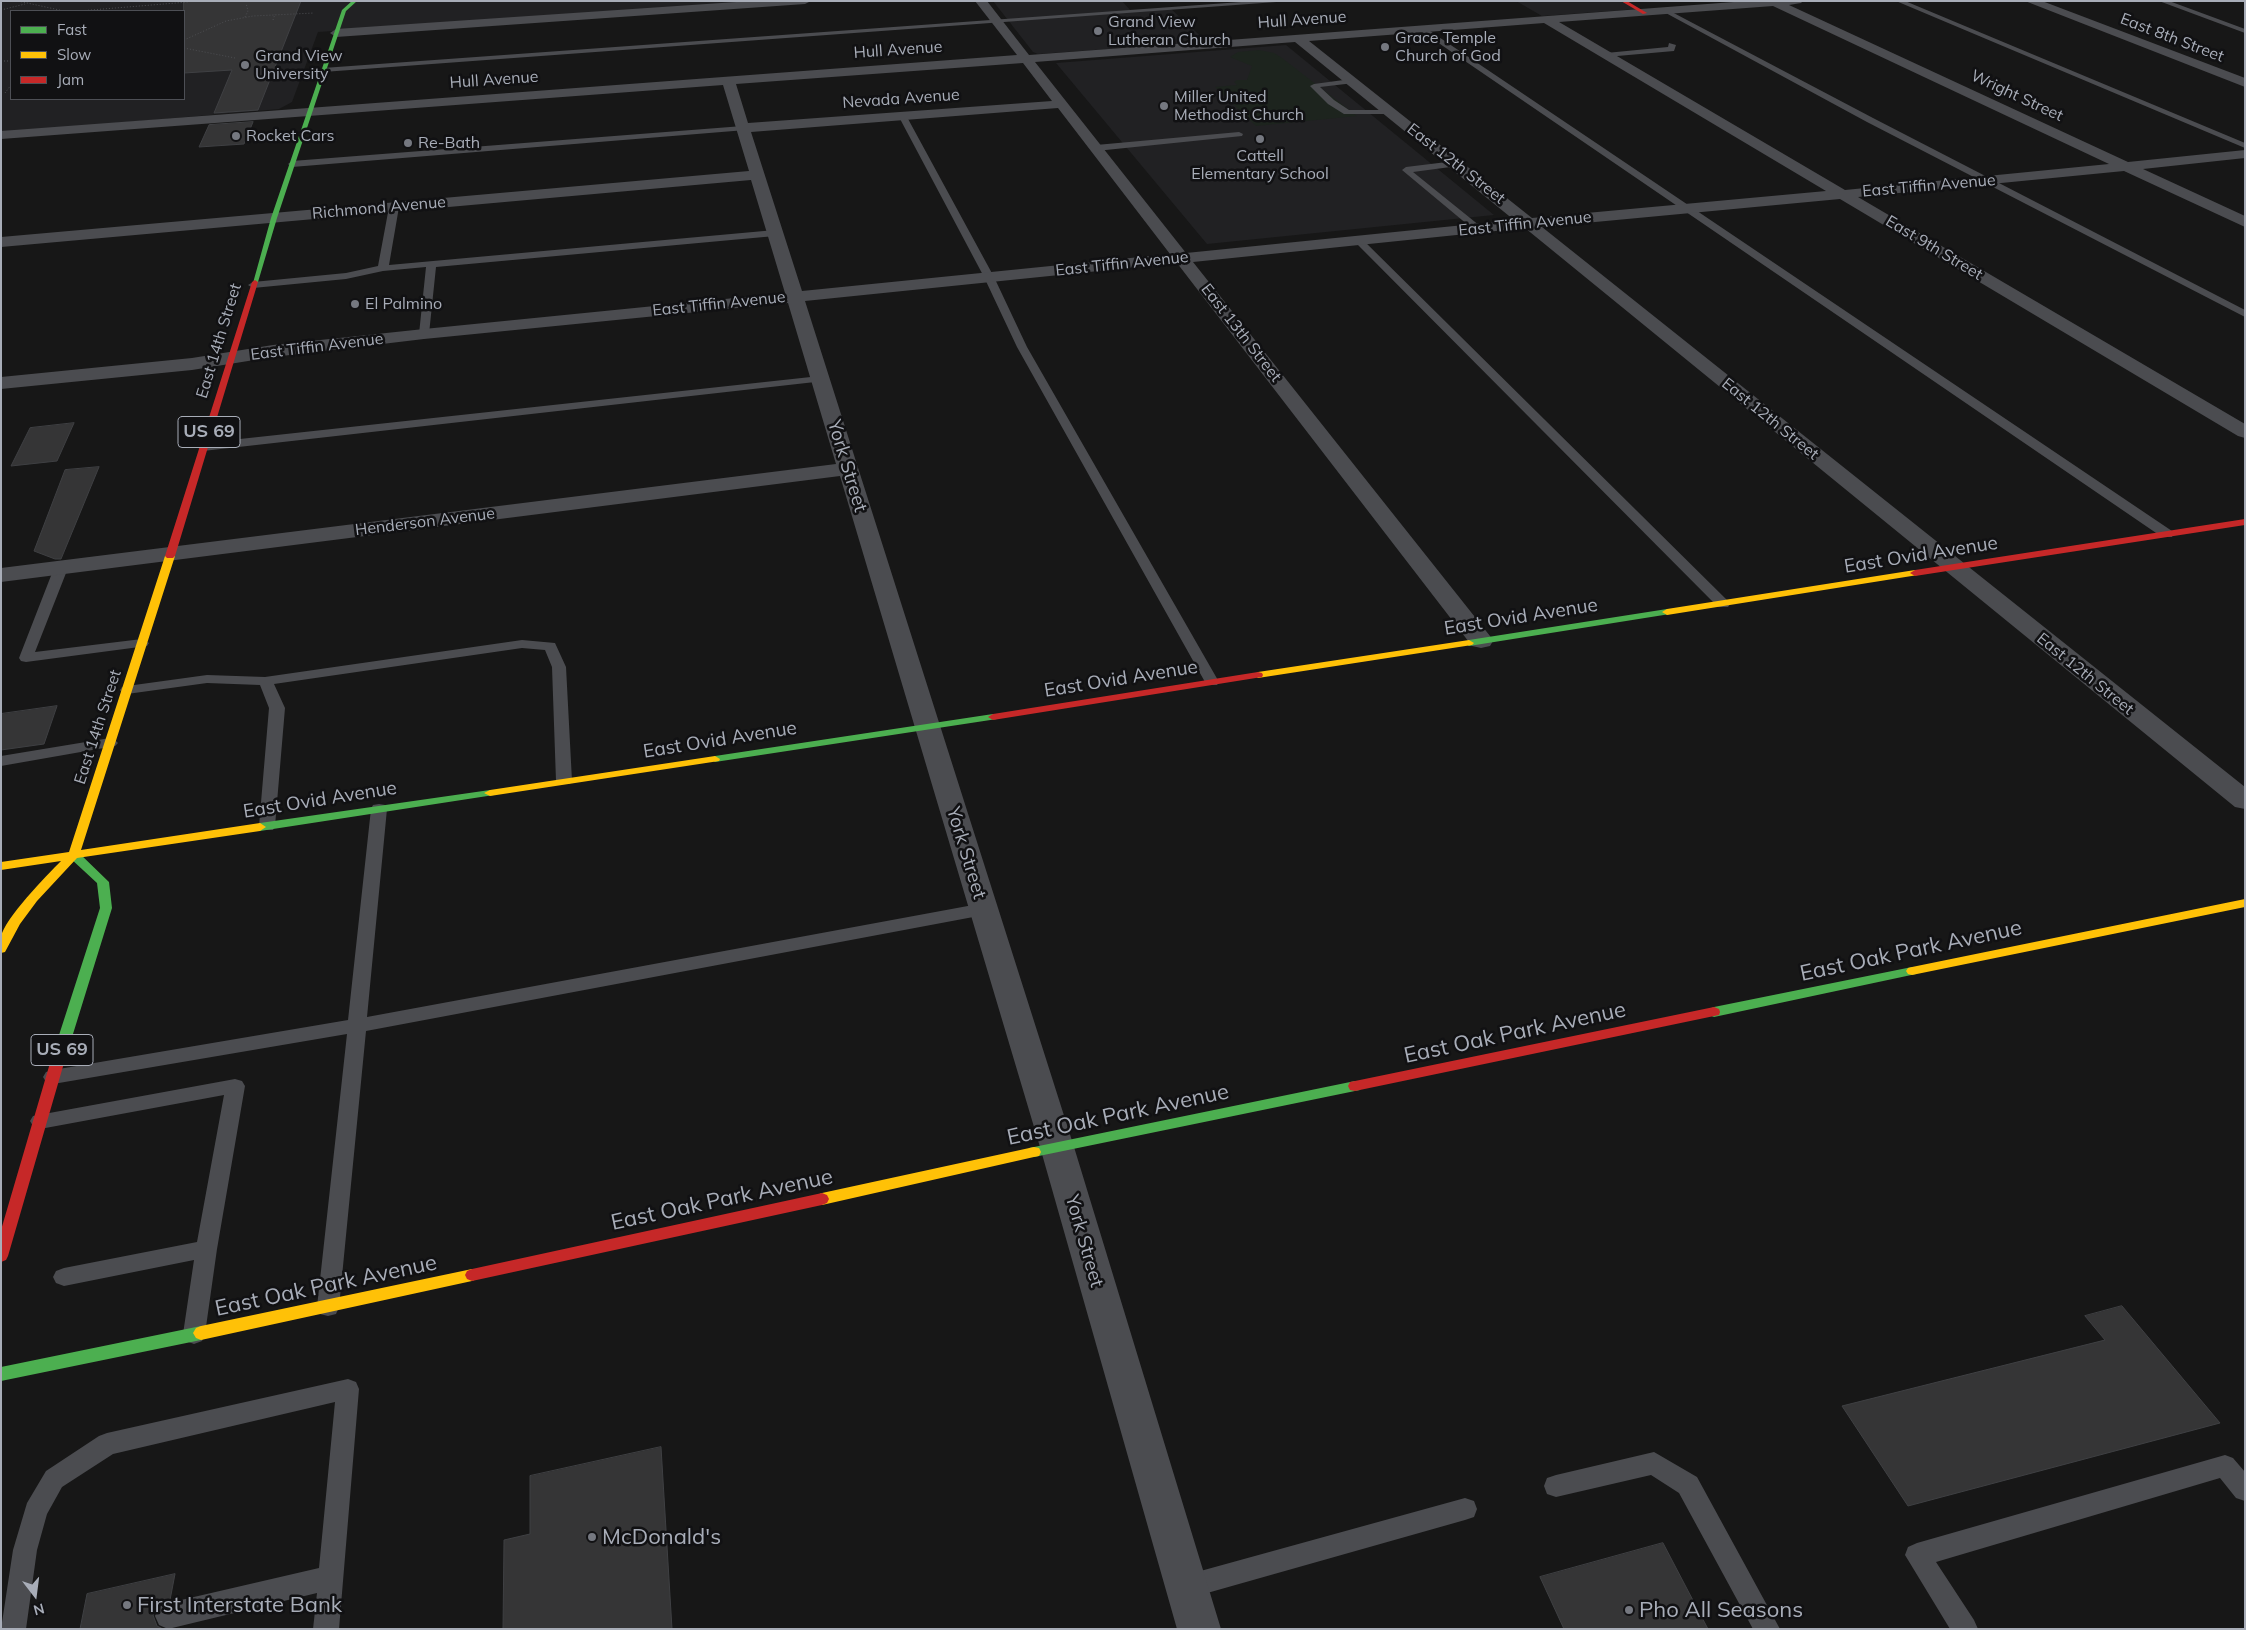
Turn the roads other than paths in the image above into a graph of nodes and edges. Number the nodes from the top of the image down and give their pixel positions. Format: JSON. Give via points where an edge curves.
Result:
{"nodes":[{"id":1,"x":355,"y":1,"type":"edge"},
{"id":2,"x":805,"y":1,"type":"edge"},
{"id":3,"x":982,"y":1,"type":"edge"},
{"id":4,"x":1287,"y":1,"type":"edge"},
{"id":5,"x":1623,"y":1,"type":"edge"},
{"id":6,"x":1798,"y":1,"type":"edge"},
{"id":7,"x":1899,"y":1,"type":"edge"},
{"id":8,"x":2031,"y":1,"type":"edge"},
{"id":9,"x":2162,"y":1,"type":"edge"},
{"id":10,"x":1775,"y":3,"type":"junction"},
{"id":11,"x":341,"y":6,"type":"edge"},
{"id":12,"x":1666,"y":11,"type":"junction"},
{"id":13,"x":1645,"y":13,"type":"junction"},
{"id":14,"x":1545,"y":19,"type":"junction"},
{"id":15,"x":998,"y":22,"type":"junction"},
{"id":16,"x":1424,"y":29,"type":"junction"},
{"id":17,"x":2245,"y":31,"type":"edge"},
{"id":18,"x":336,"y":33,"type":"junction"},
{"id":19,"x":1296,"y":37,"type":"junction"},
{"id":20,"x":1672,"y":45,"type":"dead end"},
{"id":21,"x":1606,"y":55,"type":"junction"},
{"id":22,"x":1026,"y":58,"type":"junction"},
{"id":23,"x":323,"y":70,"type":"junction"},
{"id":24,"x":728,"y":80,"type":"junction"},
{"id":25,"x":1351,"y":81,"type":"junction"},
{"id":26,"x":2245,"y":84,"type":"edge"},
{"id":27,"x":1062,"y":104,"type":"junction"},
{"id":28,"x":309,"y":112,"type":"junction"},
{"id":29,"x":1390,"y":112,"type":"junction"},
{"id":30,"x":903,"y":117,"type":"junction"},
{"id":31,"x":743,"y":128,"type":"junction"},
{"id":32,"x":1239,"y":134,"type":"dead end"},
{"id":33,"x":1,"y":135,"type":"edge"},
{"id":34,"x":2245,"y":146,"type":"edge"},
{"id":35,"x":1096,"y":148,"type":"junction"},
{"id":36,"x":2245,"y":154,"type":"edge"},
{"id":37,"x":292,"y":164,"type":"junction"},
{"id":38,"x":1455,"y":164,"type":"junction"},
{"id":39,"x":2126,"y":166,"type":"junction"},
{"id":40,"x":757,"y":175,"type":"junction"},
{"id":41,"x":1988,"y":181,"type":"junction"},
{"id":42,"x":1842,"y":194,"type":"junction"},
{"id":43,"x":394,"y":207,"type":"junction"},
{"id":44,"x":1689,"y":208,"type":"junction"},
{"id":45,"x":274,"y":218,"type":"junction"},
{"id":46,"x":2245,"y":222,"type":"edge"},
{"id":47,"x":1530,"y":223,"type":"junction"},
{"id":48,"x":1477,"y":228,"type":"junction"},
{"id":49,"x":775,"y":233,"type":"junction"},
{"id":50,"x":1358,"y":240,"type":"junction"},
{"id":51,"x":1,"y":242,"type":"edge"},
{"id":52,"x":1182,"y":258,"type":"junction"},
{"id":53,"x":430,"y":264,"type":"junction"},
{"id":54,"x":383,"y":268,"type":"junction"},
{"id":55,"x":988,"y":277,"type":"junction"},
{"id":56,"x":253,"y":285,"type":"junction"},
{"id":57,"x":795,"y":297,"type":"junction"},
{"id":58,"x":2245,"y":314,"type":"edge"},
{"id":59,"x":424,"y":334,"type":"junction"},
{"id":60,"x":233,"y":357,"type":"junction"},
{"id":61,"x":820,"y":379,"type":"junction"},
{"id":62,"x":1,"y":383,"type":"edge"},
{"id":63,"x":2245,"y":432,"type":"edge"},
{"id":64,"x":204,"y":447,"type":"junction"},
{"id":65,"x":848,"y":469,"type":"junction"},
{"id":66,"x":2245,"y":522,"type":"edge"},
{"id":67,"x":2167,"y":534,"type":"junction"},
{"id":68,"x":171,"y":554,"type":"junction"},
{"id":69,"x":1952,"y":567,"type":"junction"},
{"id":70,"x":61,"y":568,"type":"junction"},
{"id":71,"x":1,"y":575,"type":"edge"},
{"id":72,"x":1723,"y":604,"type":"junction"},
{"id":73,"x":1481,"y":641,"type":"junction"},
{"id":74,"x":142,"y":643,"type":"junction"},
{"id":75,"x":265,"y":681,"type":"junction"},
{"id":76,"x":1212,"y":682,"type":"junction"},
{"id":77,"x":127,"y":690,"type":"junction"},
{"id":78,"x":928,"y":727,"type":"junction"},
{"id":79,"x":110,"y":743,"type":"junction"},
{"id":80,"x":1,"y":761,"type":"edge"},
{"id":81,"x":564,"y":781,"type":"junction"},
{"id":82,"x":2245,"y":801,"type":"edge"},
{"id":83,"x":379,"y":809,"type":"junction"},
{"id":84,"x":267,"y":826,"type":"junction"},
{"id":85,"x":74,"y":855,"type":"junction"},
{"id":86,"x":1,"y":866,"type":"edge"},
{"id":87,"x":2245,"y":903,"type":"edge"},
{"id":88,"x":984,"y":909,"type":"junction"},
{"id":89,"x":1,"y":949,"type":"edge"},
{"id":90,"x":355,"y":1026,"type":"junction"},
{"id":91,"x":53,"y":1077,"type":"junction"},
{"id":92,"x":40,"y":1122,"type":"junction"},
{"id":93,"x":1057,"y":1147,"type":"junction"},
{"id":94,"x":206,"y":1249,"type":"junction"},
{"id":95,"x":1,"y":1256,"type":"edge"},
{"id":96,"x":64,"y":1277,"type":"dead end"},
{"id":97,"x":328,"y":1307,"type":"junction"},
{"id":98,"x":194,"y":1334,"type":"junction"},
{"id":99,"x":1,"y":1374,"type":"edge"},
{"id":100,"x":1556,"y":1486,"type":"dead end"},
{"id":101,"x":2245,"y":1490,"type":"edge"},
{"id":102,"x":1465,"y":1509,"type":"dead end"},
{"id":103,"x":331,"y":1577,"type":"junction"},
{"id":104,"x":1186,"y":1586,"type":"junction"},
{"id":105,"x":168,"y":1616,"type":"dead end"},
{"id":106,"x":13,"y":1629,"type":"edge"},
{"id":107,"x":326,"y":1629,"type":"edge"},
{"id":108,"x":1199,"y":1629,"type":"edge"},
{"id":109,"x":1767,"y":1629,"type":"edge"},
{"id":110,"x":1965,"y":1629,"type":"edge"}],
"edges":[{"from":1,"to":11,"type":"street","name":"East 14th Street","number":"US 69"},
{"from":2,"to":18,"type":"street"},
{"from":3,"to":15,"type":"street","name":"East 13th Street"},
{"from":4,"to":15,"type":"lane"},
{"from":5,"to":13,"type":"street"},
{"from":6,"to":10,"type":"street","name":"Hull Avenue"},
{"from":7,"to":34,"type":"lane"},
{"from":8,"to":26,"type":"street","name":"East 8th Street"},
{"from":9,"to":17,"type":"lane"},
{"from":10,"to":12,"type":"street","name":"Hull Avenue"},
{"from":10,"to":39,"type":"street","name":"Wright Street"},
{"from":11,"to":18,"type":"street","name":"East 14th Street","number":"US 69"},
{"from":12,"to":13,"type":"street","name":"Hull Avenue"},
{"from":12,"to":41,"type":"lane"},
{"from":13,"to":14,"type":"street","name":"Hull Avenue"},
{"from":14,"to":16,"type":"street","name":"Hull Avenue"},
{"from":14,"to":21,"type":"street","name":"East 9th Street"},
{"from":15,"to":22,"type":"street","name":"East 13th Street"},
{"from":15,"to":23,"type":"lane"},
{"from":16,"to":19,"type":"street","name":"Hull Avenue"},
{"from":16,"to":44,"type":"lane"},
{"from":18,"to":23,"type":"street","name":"East 14th Street","number":"US 69"},
{"from":19,"to":22,"type":"street","name":"Hull Avenue"},
{"from":19,"to":25,"type":"street","name":"East 12th Street"},
{"from":20,"to":21,"type":"lane","via":[[1671,49]]},
{"from":21,"to":42,"type":"street","name":"East 9th Street"},
{"from":22,"to":24,"type":"street","name":"Hull Avenue"},
{"from":22,"to":27,"type":"street","name":"East 13th Street"},
{"from":23,"to":28,"type":"street","name":"East 14th Street","number":"US 69"},
{"from":24,"to":28,"type":"street","name":"Hull Avenue"},
{"from":24,"to":31,"type":"street","name":"York Street"},
{"from":25,"to":29,"type":"street","name":"East 12th Street"},
{"from":25,"to":29,"type":"lane","via":[[1314,86],[1346,112]]},
{"from":27,"to":30,"type":"street","name":"Nevada Avenue"},
{"from":27,"to":35,"type":"street","name":"East 13th Street"},
{"from":28,"to":33,"type":"street","name":"Hull Avenue"},
{"from":28,"to":37,"type":"street","name":"East 14th Street","number":"US 69"},
{"from":29,"to":38,"type":"street","name":"East 12th Street"},
{"from":30,"to":31,"type":"street","name":"Nevada Avenue"},
{"from":30,"to":55,"type":"lane"},
{"from":31,"to":37,"type":"lane"},
{"from":31,"to":40,"type":"street","name":"York Street"},
{"from":32,"to":35,"type":"lane"},
{"from":35,"to":52,"type":"street","name":"East 13th Street"},
{"from":36,"to":39,"type":"street","name":"East Tiffin Avenue"},
{"from":37,"to":45,"type":"street","name":"East 14th Street","number":"US 69"},
{"from":38,"to":47,"type":"street","name":"East 12th Street"},
{"from":38,"to":48,"type":"lane","via":[[1406,170]]},
{"from":39,"to":41,"type":"street","name":"East Tiffin Avenue"},
{"from":39,"to":46,"type":"street","name":"Wright Street"},
{"from":40,"to":43,"type":"street","name":"Richmond Avenue"},
{"from":40,"to":49,"type":"street","name":"York Street"},
{"from":41,"to":42,"type":"street","name":"East Tiffin Avenue"},
{"from":41,"to":58,"type":"lane"},
{"from":42,"to":44,"type":"street","name":"East Tiffin Avenue"},
{"from":42,"to":63,"type":"street","name":"East 9th Street"},
{"from":43,"to":45,"type":"street","name":"Richmond Avenue"},
{"from":43,"to":54,"type":"lane"},
{"from":44,"to":47,"type":"street","name":"East Tiffin Avenue"},
{"from":44,"to":67,"type":"lane"},
{"from":45,"to":51,"type":"street","name":"Richmond Avenue"},
{"from":45,"to":56,"type":"street","name":"East 14th Street","number":"US 69"},
{"from":47,"to":48,"type":"street","name":"East Tiffin Avenue"},
{"from":47,"to":69,"type":"street","name":"East 12th Street"},
{"from":48,"to":50,"type":"street","name":"East Tiffin Avenue"},
{"from":49,"to":53,"type":"lane"},
{"from":49,"to":57,"type":"street","name":"York Street"},
{"from":50,"to":52,"type":"street","name":"East Tiffin Avenue"},
{"from":50,"to":72,"type":"lane"},
{"from":52,"to":55,"type":"street","name":"East Tiffin Avenue"},
{"from":52,"to":73,"type":"street","name":"East 13th Street"},
{"from":53,"to":54,"type":"lane"},
{"from":53,"to":59,"type":"lane"},
{"from":54,"to":56,"type":"lane","via":[[346,276]]},
{"from":55,"to":57,"type":"street","name":"East Tiffin Avenue"},
{"from":55,"to":76,"type":"lane","via":[[1022,348]]},
{"from":56,"to":60,"type":"street","name":"East 14th Street","number":"US 69"},
{"from":57,"to":59,"type":"street","name":"East Tiffin Avenue"},
{"from":57,"to":61,"type":"street","name":"York Street"},
{"from":59,"to":60,"type":"street","name":"East Tiffin Avenue"},
{"from":60,"to":62,"type":"street","name":"East Tiffin Avenue"},
{"from":60,"to":64,"type":"street","name":"East 14th Street","number":"US 69"},
{"from":61,"to":64,"type":"lane"},
{"from":61,"to":65,"type":"street","name":"York Street"},
{"from":64,"to":68,"type":"street","name":"East 14th Street","number":"US 69"},
{"from":65,"to":68,"type":"street","name":"Henderson Avenue"},
{"from":65,"to":78,"type":"street","name":"York Street"},
{"from":66,"to":67,"type":"street","name":"East Ovid Avenue"},
{"from":67,"to":69,"type":"street","name":"East Ovid Avenue"},
{"from":68,"to":70,"type":"street","name":"Henderson Avenue"},
{"from":68,"to":74,"type":"street","name":"East 14th Street","number":"US 69"},
{"from":69,"to":72,"type":"street","name":"East Ovid Avenue"},
{"from":69,"to":82,"type":"street","name":"East 12th Street"},
{"from":70,"to":71,"type":"street","name":"Henderson Avenue"},
{"from":70,"to":74,"type":"lane","via":[[26,658]]},
{"from":72,"to":73,"type":"street","name":"East Ovid Avenue"},
{"from":73,"to":76,"type":"street","name":"East Ovid Avenue"},
{"from":74,"to":77,"type":"street","name":"East 14th Street","number":"US 69"},
{"from":75,"to":77,"type":"lane","via":[[207,679]]},
{"from":75,"to":81,"type":"lane","via":[[522,644],[550,646],[560,666]]},
{"from":75,"to":84,"type":"lane","via":[[277,708]]},
{"from":76,"to":78,"type":"street","name":"East Ovid Avenue"},
{"from":77,"to":79,"type":"street","name":"East 14th Street","number":"US 69"},
{"from":78,"to":81,"type":"street","name":"East Ovid Avenue"},
{"from":78,"to":88,"type":"street","name":"York Street"},
{"from":79,"to":80,"type":"lane"},
{"from":79,"to":85,"type":"street","name":"East 14th Street","number":"US 69"},
{"from":81,"to":83,"type":"street","name":"East Ovid Avenue"},
{"from":83,"to":84,"type":"street","name":"East Ovid Avenue"},
{"from":83,"to":90,"type":"lane"},
{"from":84,"to":85,"type":"street","name":"East Ovid Avenue"},
{"from":85,"to":86,"type":"street","name":"East Ovid Avenue"},
{"from":85,"to":89,"type":"street","name":"East 14th Street","number":"US 69","via":[[31,896],[11,925]]},
{"from":85,"to":91,"type":"street","number":"US 69","via":[[103,882],[106,908]]},
{"from":87,"to":93,"type":"street","name":"East Oak Park Avenue"},
{"from":88,"to":90,"type":"lane"},
{"from":88,"to":93,"type":"street","name":"York Street"},
{"from":90,"to":91,"type":"lane"},
{"from":90,"to":97,"type":"lane"},
{"from":91,"to":92,"type":"street","number":"US 69"},
{"from":92,"to":94,"type":"lane","via":[[235,1086]]},
{"from":92,"to":95,"type":"street","number":"US 69"},
{"from":93,"to":97,"type":"street","name":"East Oak Park Avenue"},
{"from":93,"to":104,"type":"street","name":"York Street"},
{"from":94,"to":96,"type":"lane"},
{"from":94,"to":98,"type":"lane"},
{"from":97,"to":98,"type":"street","name":"East Oak Park Avenue"},
{"from":98,"to":99,"type":"street","name":"East Oak Park Avenue"},
{"from":100,"to":109,"type":"lane","via":[[1654,1463],[1688,1485]]},
{"from":101,"to":110,"type":"lane","via":[[2225,1466],[1918,1555]]},
{"from":102,"to":104,"type":"lane"},
{"from":103,"to":105,"type":"lane"},
{"from":103,"to":106,"type":"lane","via":[[348,1388],[106,1444],[54,1479],[36,1511]]},
{"from":103,"to":107,"type":"lane"},
{"from":104,"to":108,"type":"street","name":"York Street"}]}
